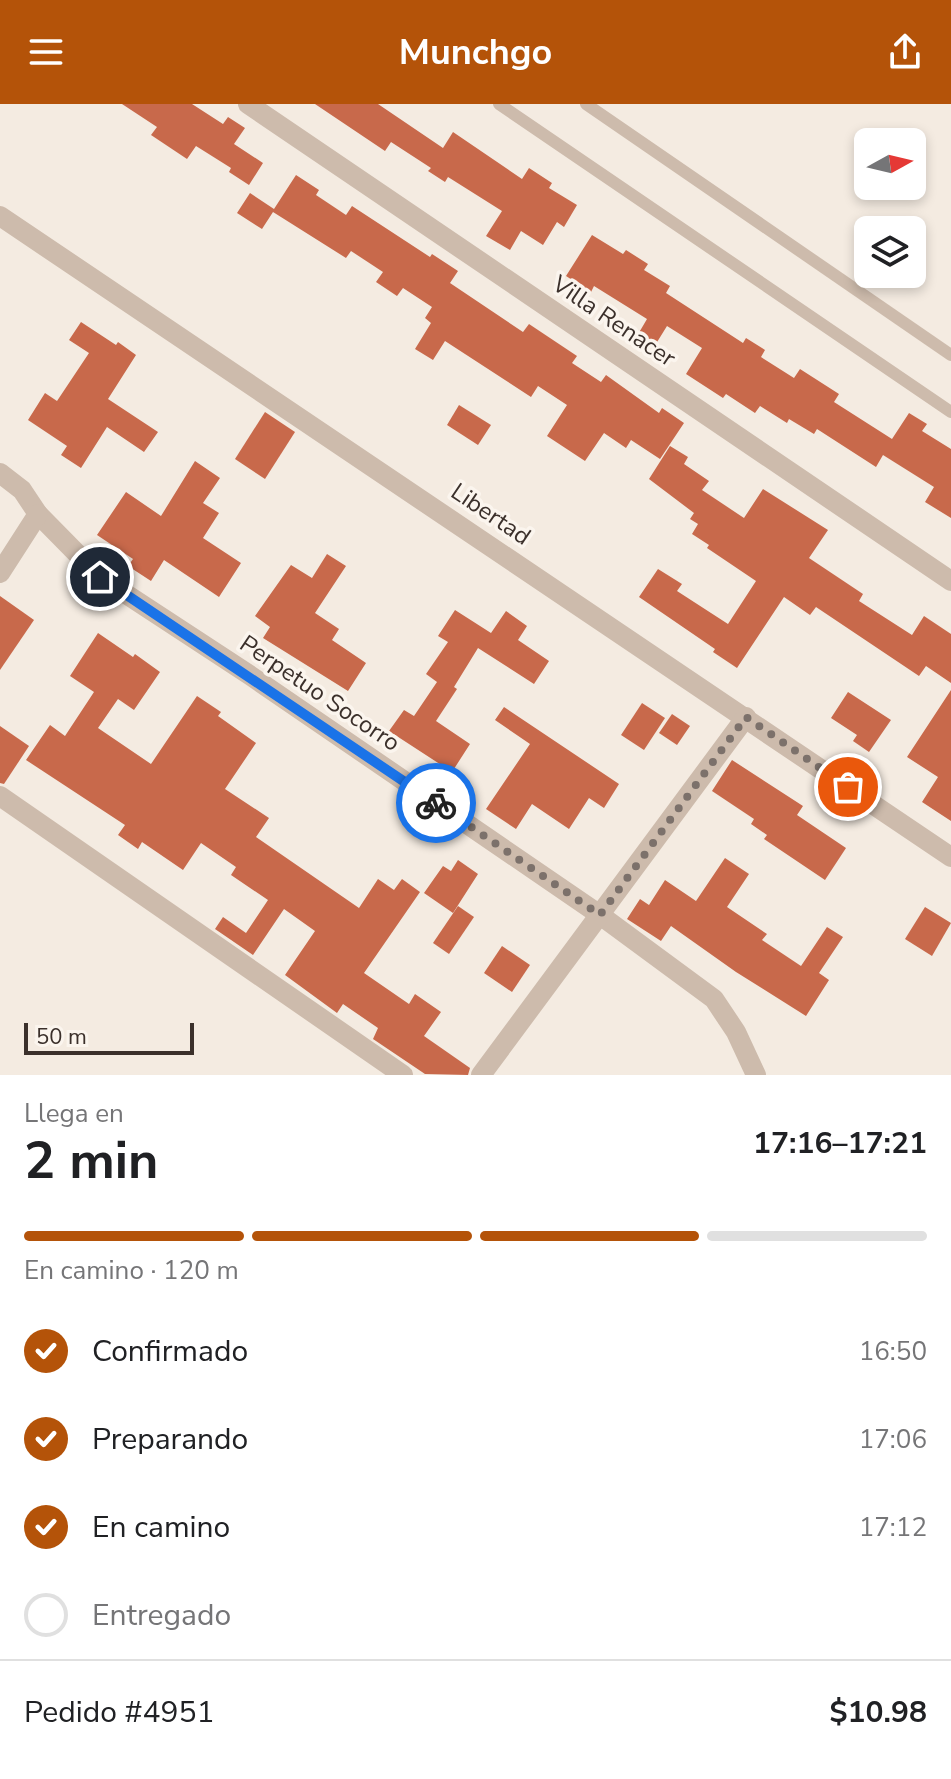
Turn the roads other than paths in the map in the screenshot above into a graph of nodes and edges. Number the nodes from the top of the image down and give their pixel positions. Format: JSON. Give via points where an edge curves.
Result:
{"nodes":[{"id":1,"x":248,"y":104,"type":"edge"},
{"id":2,"x":499,"y":104,"type":"edge"},
{"id":3,"x":586,"y":104,"type":"edge"},
{"id":4,"x":0,"y":216,"type":"edge"},
{"id":5,"x":951,"y":355,"type":"edge"},
{"id":6,"x":951,"y":412,"type":"edge"},
{"id":7,"x":0,"y":473,"type":"edge"},
{"id":8,"x":38,"y":514,"type":"junction"},
{"id":9,"x":0,"y":573,"type":"edge"},
{"id":10,"x":951,"y":581,"type":"edge"},
{"id":11,"x":746,"y":717,"type":"junction"},
{"id":12,"x":0,"y":796,"type":"edge"},
{"id":13,"x":951,"y":857,"type":"edge"},
{"id":14,"x":600,"y":915,"type":"junction"},
{"id":15,"x":403,"y":1075,"type":"edge"},
{"id":16,"x":481,"y":1075,"type":"edge"},
{"id":17,"x":756,"y":1075,"type":"edge"}],
"edges":[{"from":1,"to":10,"type":"street","name":"Villa Renacer"},
{"from":2,"to":6,"type":"lane"},
{"from":3,"to":5,"type":"lane"},
{"from":4,"to":11,"type":"street","name":"Libertad"},
{"from":7,"to":8,"type":"street","name":"Perpetuo Socorro","via":[[22,490]]},
{"from":8,"to":9,"type":"street"},
{"from":8,"to":14,"type":"street","name":"Perpetuo Socorro","via":[[100,577]]},
{"from":11,"to":13,"type":"street","name":"Libertad"},
{"from":11,"to":14,"type":"street"},
{"from":12,"to":15,"type":"street"},
{"from":14,"to":16,"type":"street"},
{"from":14,"to":17,"type":"street","name":"Perpetuo Socorro","via":[[714,999]]}]}
